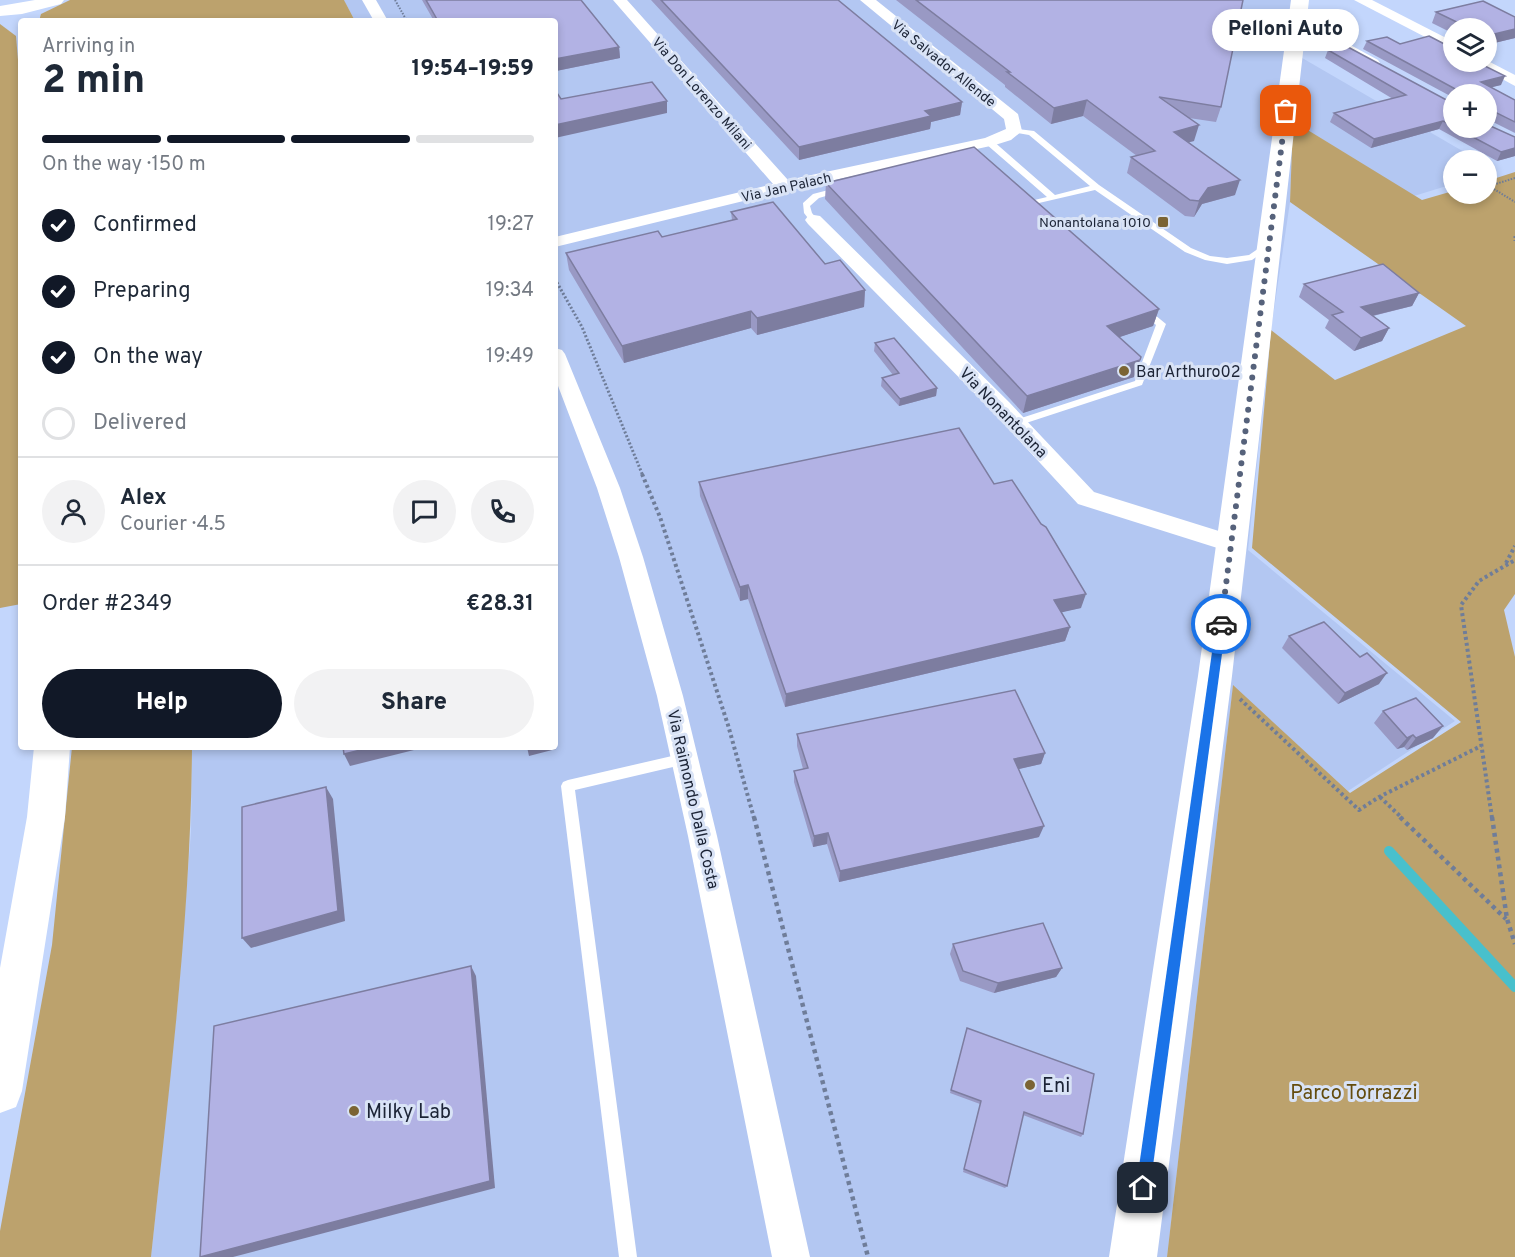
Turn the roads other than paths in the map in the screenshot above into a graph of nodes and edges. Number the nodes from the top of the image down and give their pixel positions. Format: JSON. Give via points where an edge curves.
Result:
{"nodes":[{"id":1,"x":54,"y":0,"type":"edge"},
{"id":2,"x":369,"y":0,"type":"edge"},
{"id":3,"x":620,"y":0,"type":"edge"},
{"id":4,"x":867,"y":0,"type":"edge"},
{"id":5,"x":1361,"y":0,"type":"edge"},
{"id":6,"x":1298,"y":10,"type":"edge"},
{"id":7,"x":0,"y":11,"type":"edge"},
{"id":8,"x":0,"y":15,"type":"edge"},
{"id":9,"x":31,"y":18,"type":"edge"},
{"id":10,"x":379,"y":18,"type":"edge"},
{"id":11,"x":18,"y":26,"type":"edge"},
{"id":12,"x":1443,"y":42,"type":"edge"},
{"id":13,"x":1497,"y":72,"type":"edge"},
{"id":14,"x":1391,"y":73,"type":"edge"},
{"id":15,"x":1515,"y":81,"type":"edge"},
{"id":16,"x":1014,"y":130,"type":"junction"},
{"id":17,"x":989,"y":142,"type":"junction"},
{"id":18,"x":784,"y":186,"type":"junction"},
{"id":19,"x":851,"y":186,"type":"edge"},
{"id":20,"x":1096,"y":187,"type":"junction"},
{"id":21,"x":1021,"y":197,"type":"edge"},
{"id":22,"x":1053,"y":198,"type":"junction"},
{"id":23,"x":1029,"y":204,"type":"junction"},
{"id":24,"x":1036,"y":212,"type":"edge"},
{"id":25,"x":814,"y":220,"type":"joint"},
{"id":26,"x":558,"y":241,"type":"edge"},
{"id":27,"x":1268,"y":246,"type":"junction"},
{"id":28,"x":1135,"y":302,"type":"edge"},
{"id":29,"x":558,"y":361,"type":"edge"},
{"id":30,"x":1016,"y":423,"type":"junction"},
{"id":31,"x":1230,"y":543,"type":"junction"},
{"id":32,"x":52,"y":750,"type":"edge"},
{"id":33,"x":687,"y":758,"type":"junction"},
{"id":34,"x":0,"y":1091,"type":"edge"},
{"id":35,"x":628,"y":1257,"type":"edge"},
{"id":36,"x":791,"y":1257,"type":"edge"},
{"id":37,"x":1133,"y":1257,"type":"edge"}],
"edges":[{"from":1,"to":7,"type":"main road"},
{"from":1,"to":9,"type":"main road"},
{"from":2,"to":10,"type":"street"},
{"from":3,"to":18,"type":"street","name":"Via Don Lorenzo Milani"},
{"from":4,"to":16,"type":"street","name":"Via Salvador Allende","via":[[1012,117]]},
{"from":5,"to":12,"type":"street"},
{"from":6,"to":14,"type":"street"},
{"from":6,"to":27,"type":"main road"},
{"from":8,"to":11,"type":"main road"},
{"from":13,"to":15,"type":"street"},
{"from":16,"to":17,"type":"street","name":"Via Jan Palach"},
{"from":16,"to":20,"type":"lane","via":[[1031,133]]},
{"from":17,"to":18,"type":"street","name":"Via Jan Palach"},
{"from":17,"to":22,"type":"lane"},
{"from":18,"to":26,"type":"street","name":"Via Jan Palach"},
{"from":19,"to":25,"type":"lane","via":[[816,196],[806,205]]},
{"from":20,"to":22,"type":"lane"},
{"from":20,"to":27,"type":"lane","via":[[1188,250],[1208,258],[1227,261],[1252,256]]},
{"from":21,"to":23,"type":"lane"},
{"from":22,"to":23,"type":"lane"},
{"from":23,"to":24,"type":"lane"},
{"from":25,"to":30,"type":"street","name":"Via Nonantolana"},
{"from":27,"to":31,"type":"main road"},
{"from":28,"to":30,"type":"lane","via":[[1161,324],[1139,383]]},
{"from":29,"to":33,"type":"street","name":"Via Raimondo Dalla Costa","via":[[585,421],[652,623]]},
{"from":30,"to":31,"type":"street","name":"Via Nonantolana","via":[[1086,498]]},
{"from":31,"to":37,"type":"main road","via":[[1209,722]]},
{"from":32,"to":34,"type":"main road","via":[[46,817]]},
{"from":33,"to":35,"type":"lane","via":[[568,786]]},
{"from":33,"to":36,"type":"street","name":"Via Raimondo Dalla Costa"}]}
